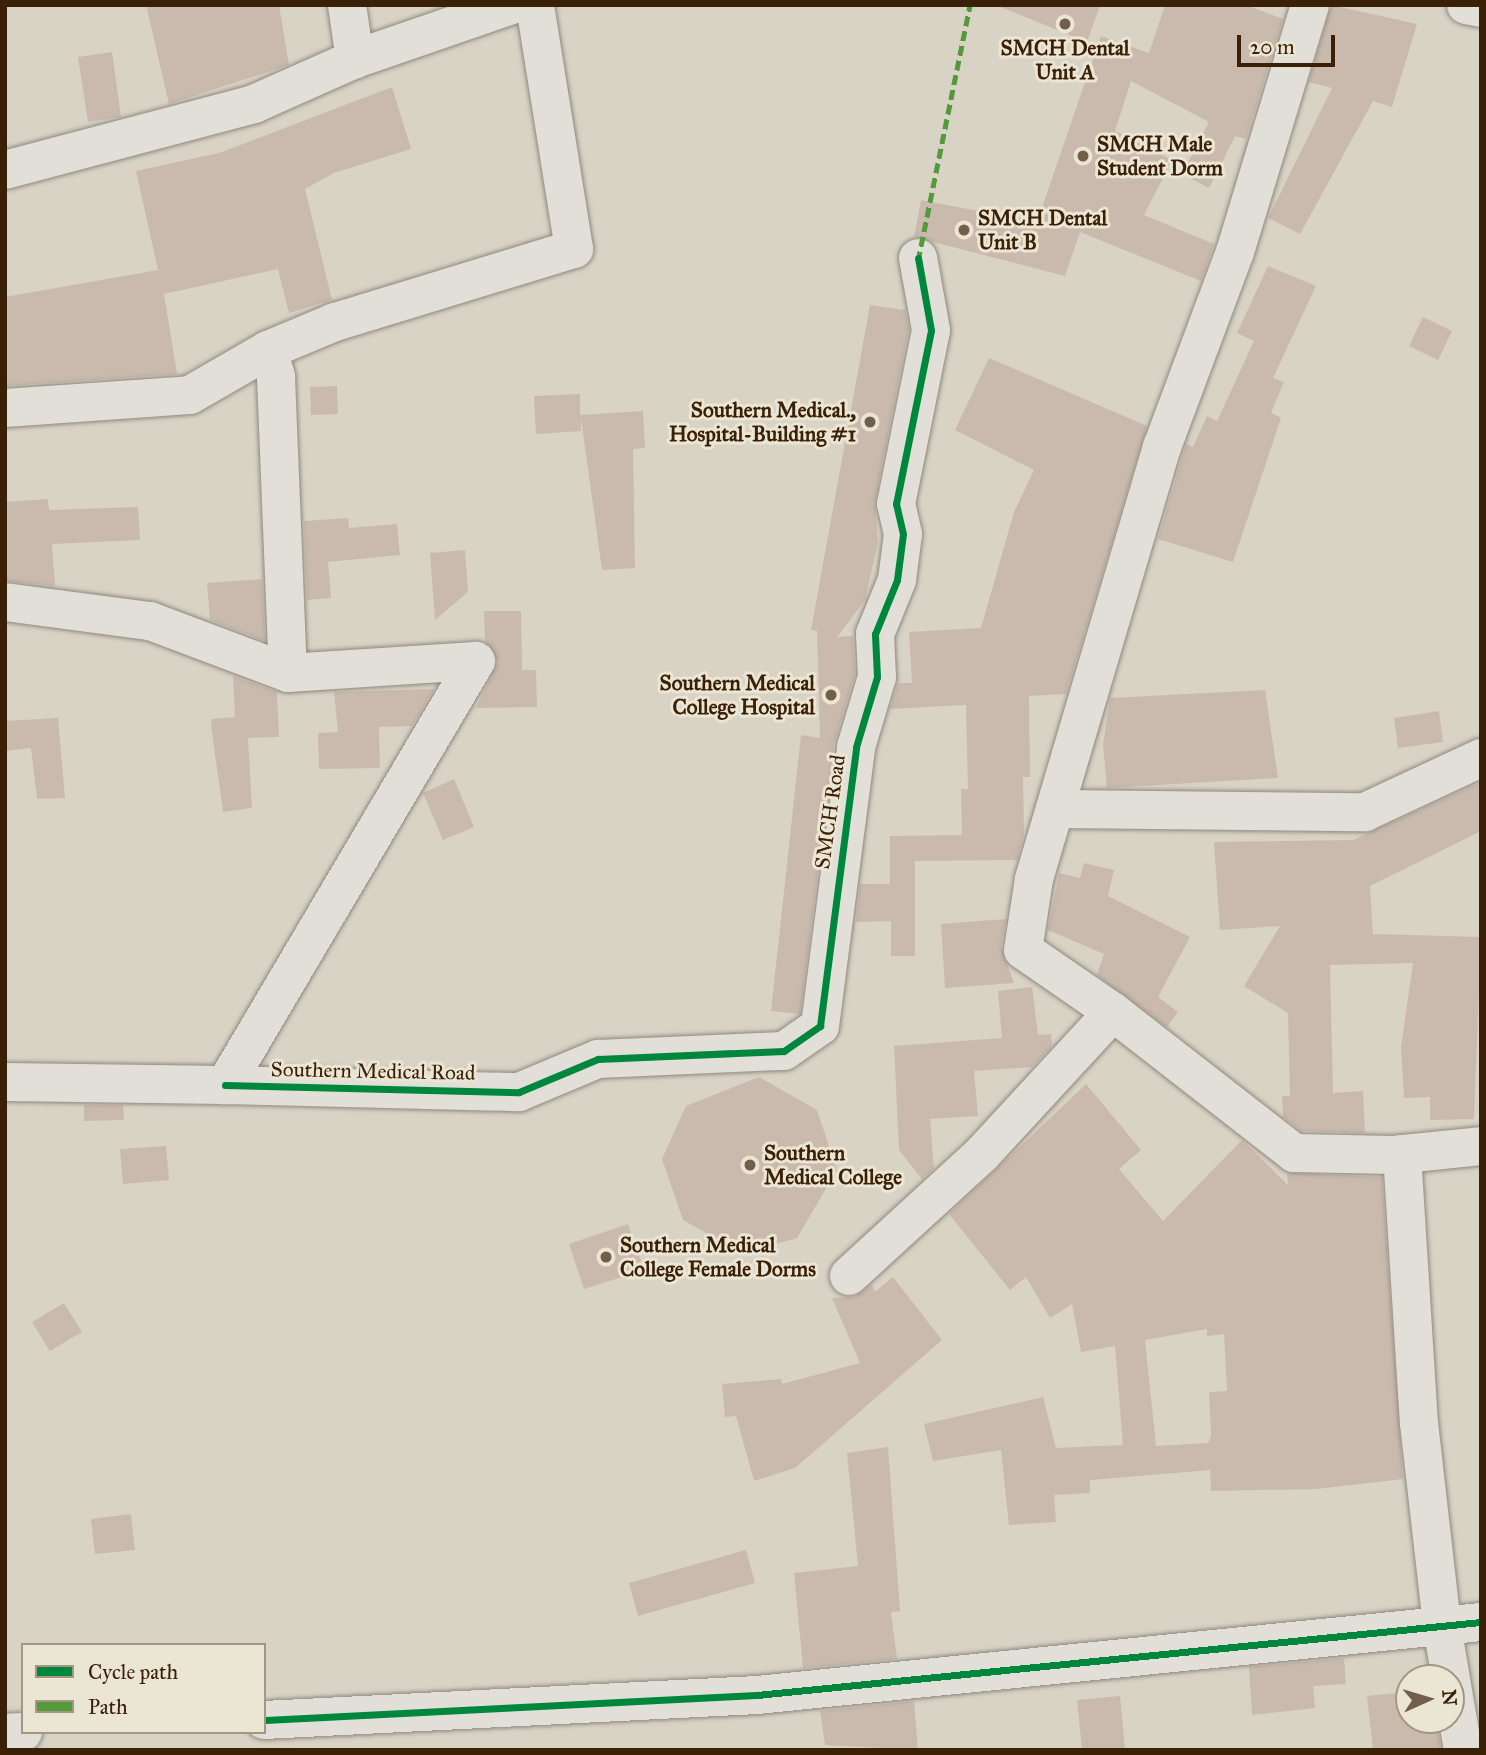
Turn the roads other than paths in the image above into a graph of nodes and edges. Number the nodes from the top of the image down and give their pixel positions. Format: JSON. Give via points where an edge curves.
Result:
{"nodes":[{"id":1,"x":347,"y":5,"type":"edge"},
{"id":2,"x":512,"y":5,"type":"edge"},
{"id":3,"x":535,"y":5,"type":"edge"},
{"id":4,"x":1310,"y":5,"type":"edge"},
{"id":5,"x":1466,"y":5,"type":"edge"},
{"id":6,"x":1481,"y":9,"type":"edge"},
{"id":7,"x":355,"y":59,"type":"junction"},
{"id":8,"x":5,"y":170,"type":"edge"},
{"id":9,"x":918,"y":258,"type":"dead end"},
{"id":10,"x":268,"y":350,"type":"junction"},
{"id":11,"x":5,"y":408,"type":"edge"},
{"id":12,"x":5,"y":602,"type":"edge"},
{"id":13,"x":288,"y":673,"type":"junction"},
{"id":14,"x":1481,"y":758,"type":"edge"},
{"id":15,"x":1055,"y":809,"type":"junction"},
{"id":16,"x":1113,"y":1012,"type":"junction"},
{"id":17,"x":5,"y":1082,"type":"edge"},
{"id":18,"x":225,"y":1085,"type":"junction"},
{"id":19,"x":519,"y":1092,"type":"joint"},
{"id":20,"x":1481,"y":1146,"type":"edge"},
{"id":21,"x":1402,"y":1154,"type":"junction"},
{"id":22,"x":849,"y":1276,"type":"dead end"},
{"id":23,"x":1481,"y":1622,"type":"edge"},
{"id":24,"x":1442,"y":1626,"type":"junction"},
{"id":25,"x":266,"y":1720,"type":"edge"},
{"id":26,"x":1463,"y":1750,"type":"edge"}],
"edges":[{"from":1,"to":7,"type":"street"},
{"from":2,"to":7,"type":"street"},
{"from":3,"to":10,"type":"street","via":[[574,249],[335,322]]},
{"from":4,"to":15,"type":"street","via":[[1235,252],[1162,447]]},
{"from":5,"to":6,"type":"street"},
{"from":7,"to":8,"type":"street","via":[[254,104]]},
{"from":9,"to":19,"type":"street","name":"SMCH Road","via":[[931,330],[896,504],[903,534],[897,580],[875,634],[877,677],[856,747],[820,1026],[784,1051],[598,1059]]},
{"from":10,"to":11,"type":"street","via":[[190,396]]},
{"from":10,"to":13,"type":"street","via":[[276,377]]},
{"from":12,"to":13,"type":"street","via":[[150,621]]},
{"from":13,"to":18,"type":"street","via":[[475,661]]},
{"from":14,"to":15,"type":"street","via":[[1365,812]]},
{"from":15,"to":16,"type":"street","via":[[1023,950]]},
{"from":16,"to":21,"type":"street","via":[[1294,1153]]},
{"from":16,"to":22,"type":"street","via":[[982,1154]]},
{"from":17,"to":18,"type":"street","name":"Southern Medical Road"},
{"from":18,"to":19,"type":"street","name":"Southern Medical Road"},
{"from":20,"to":21,"type":"street"},
{"from":21,"to":24,"type":"street","via":[[1419,1423]]},
{"from":23,"to":24,"type":"street"},
{"from":24,"to":25,"type":"street","via":[[757,1695]]},
{"from":24,"to":26,"type":"street"}]}
